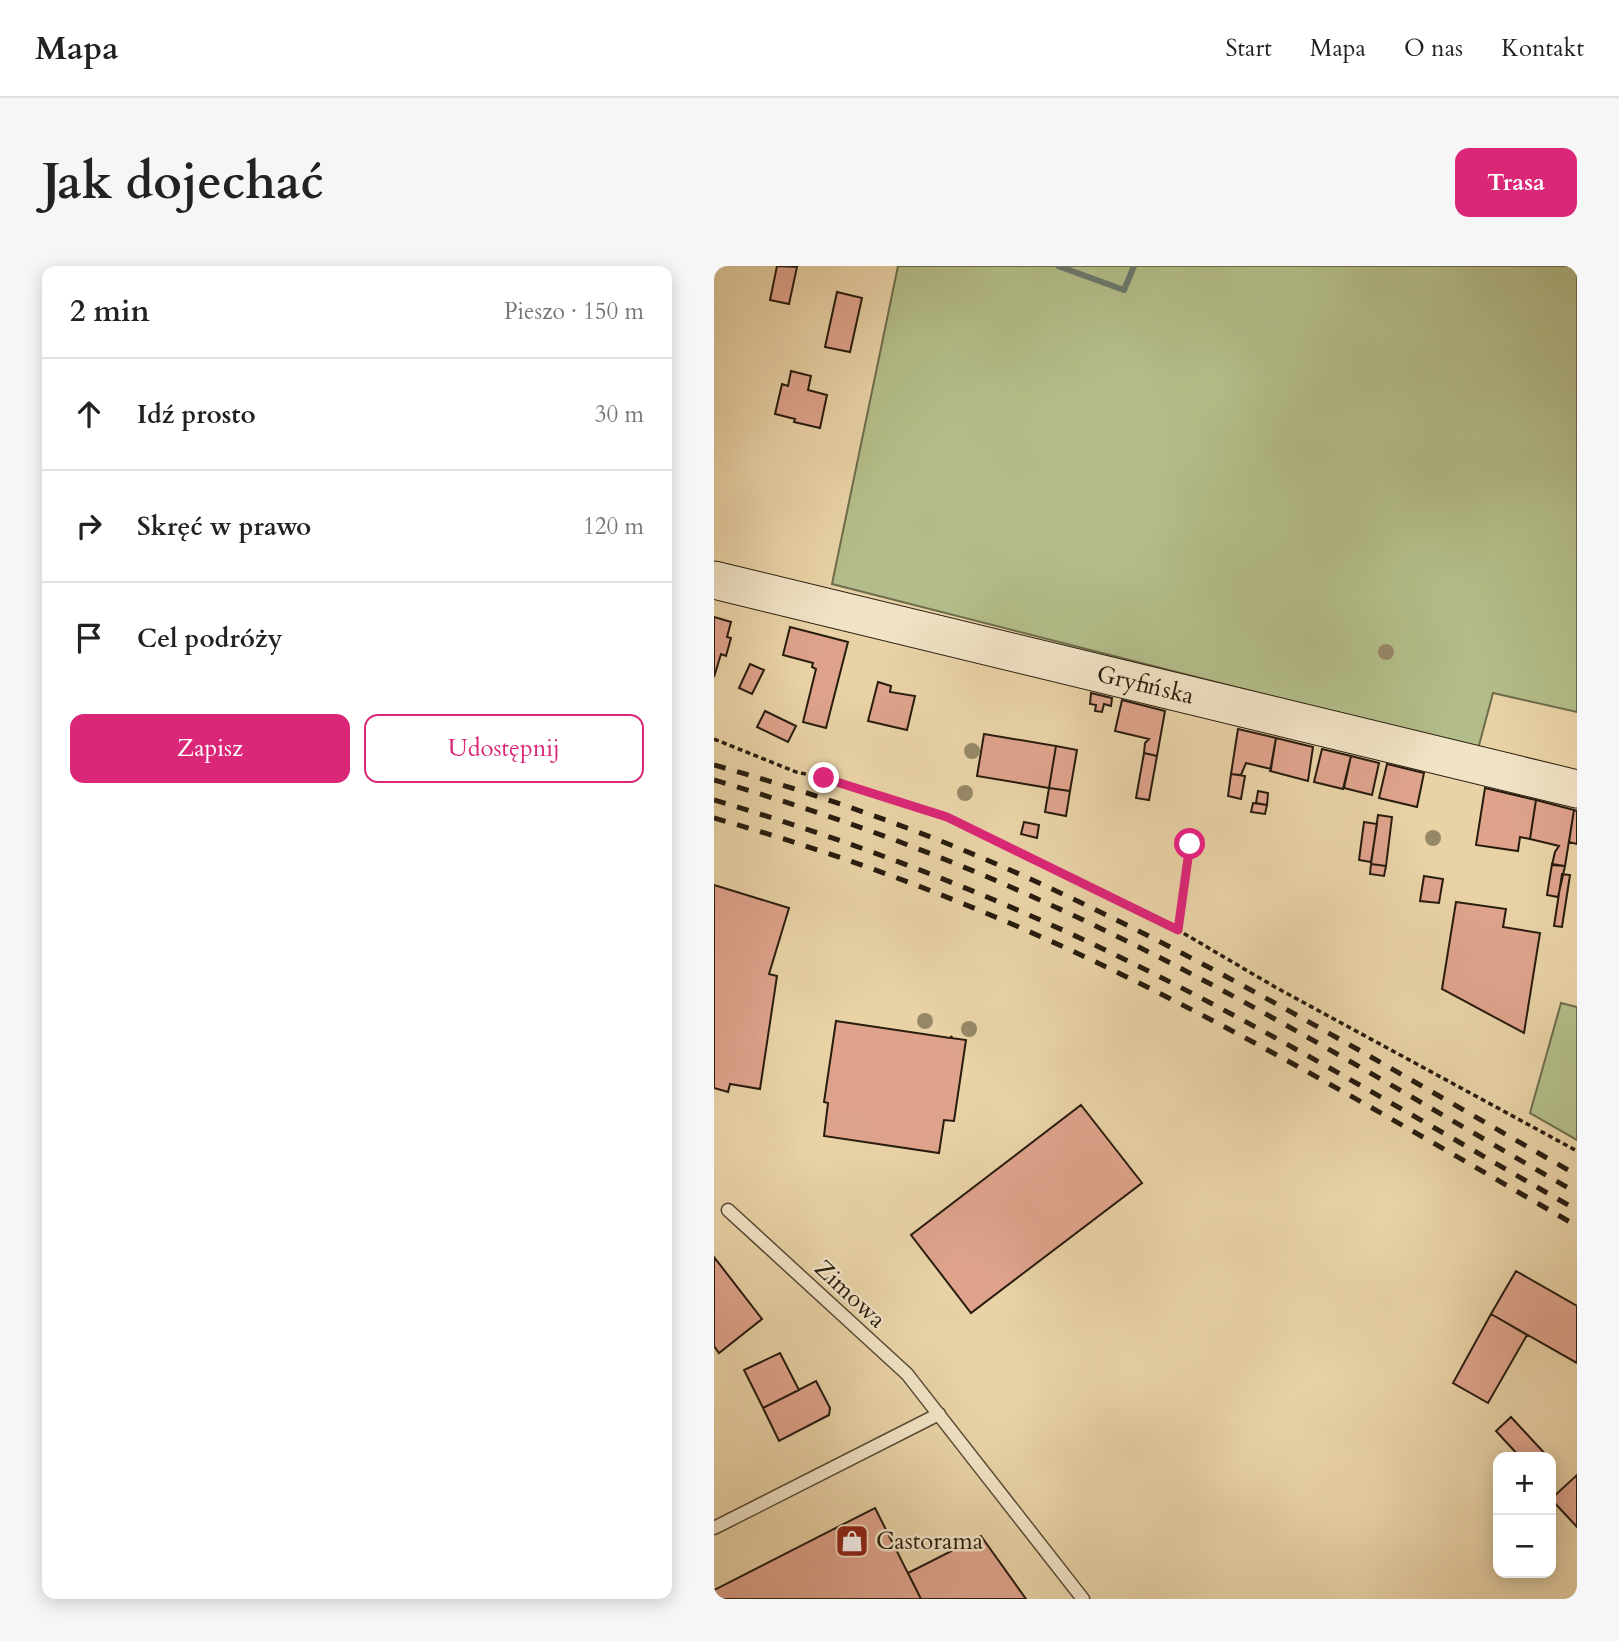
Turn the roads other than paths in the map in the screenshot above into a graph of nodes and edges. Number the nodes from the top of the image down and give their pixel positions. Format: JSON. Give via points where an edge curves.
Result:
{"nodes":[{"id":1,"x":714,"y":580,"type":"edge"},
{"id":2,"x":1577,"y":789,"type":"edge"},
{"id":3,"x":728,"y":1210,"type":"dead end"},
{"id":4,"x":939,"y":1414,"type":"junction"},
{"id":5,"x":714,"y":1528,"type":"edge"},
{"id":6,"x":1083,"y":1599,"type":"edge"}],
"edges":[{"from":1,"to":2,"type":"street","name":"Gryfińska"},
{"from":3,"to":4,"type":"lane","name":"Zimowa","via":[[906,1374]]},
{"from":4,"to":5,"type":"lane"},
{"from":4,"to":6,"type":"lane","name":"Zimowa"}]}
